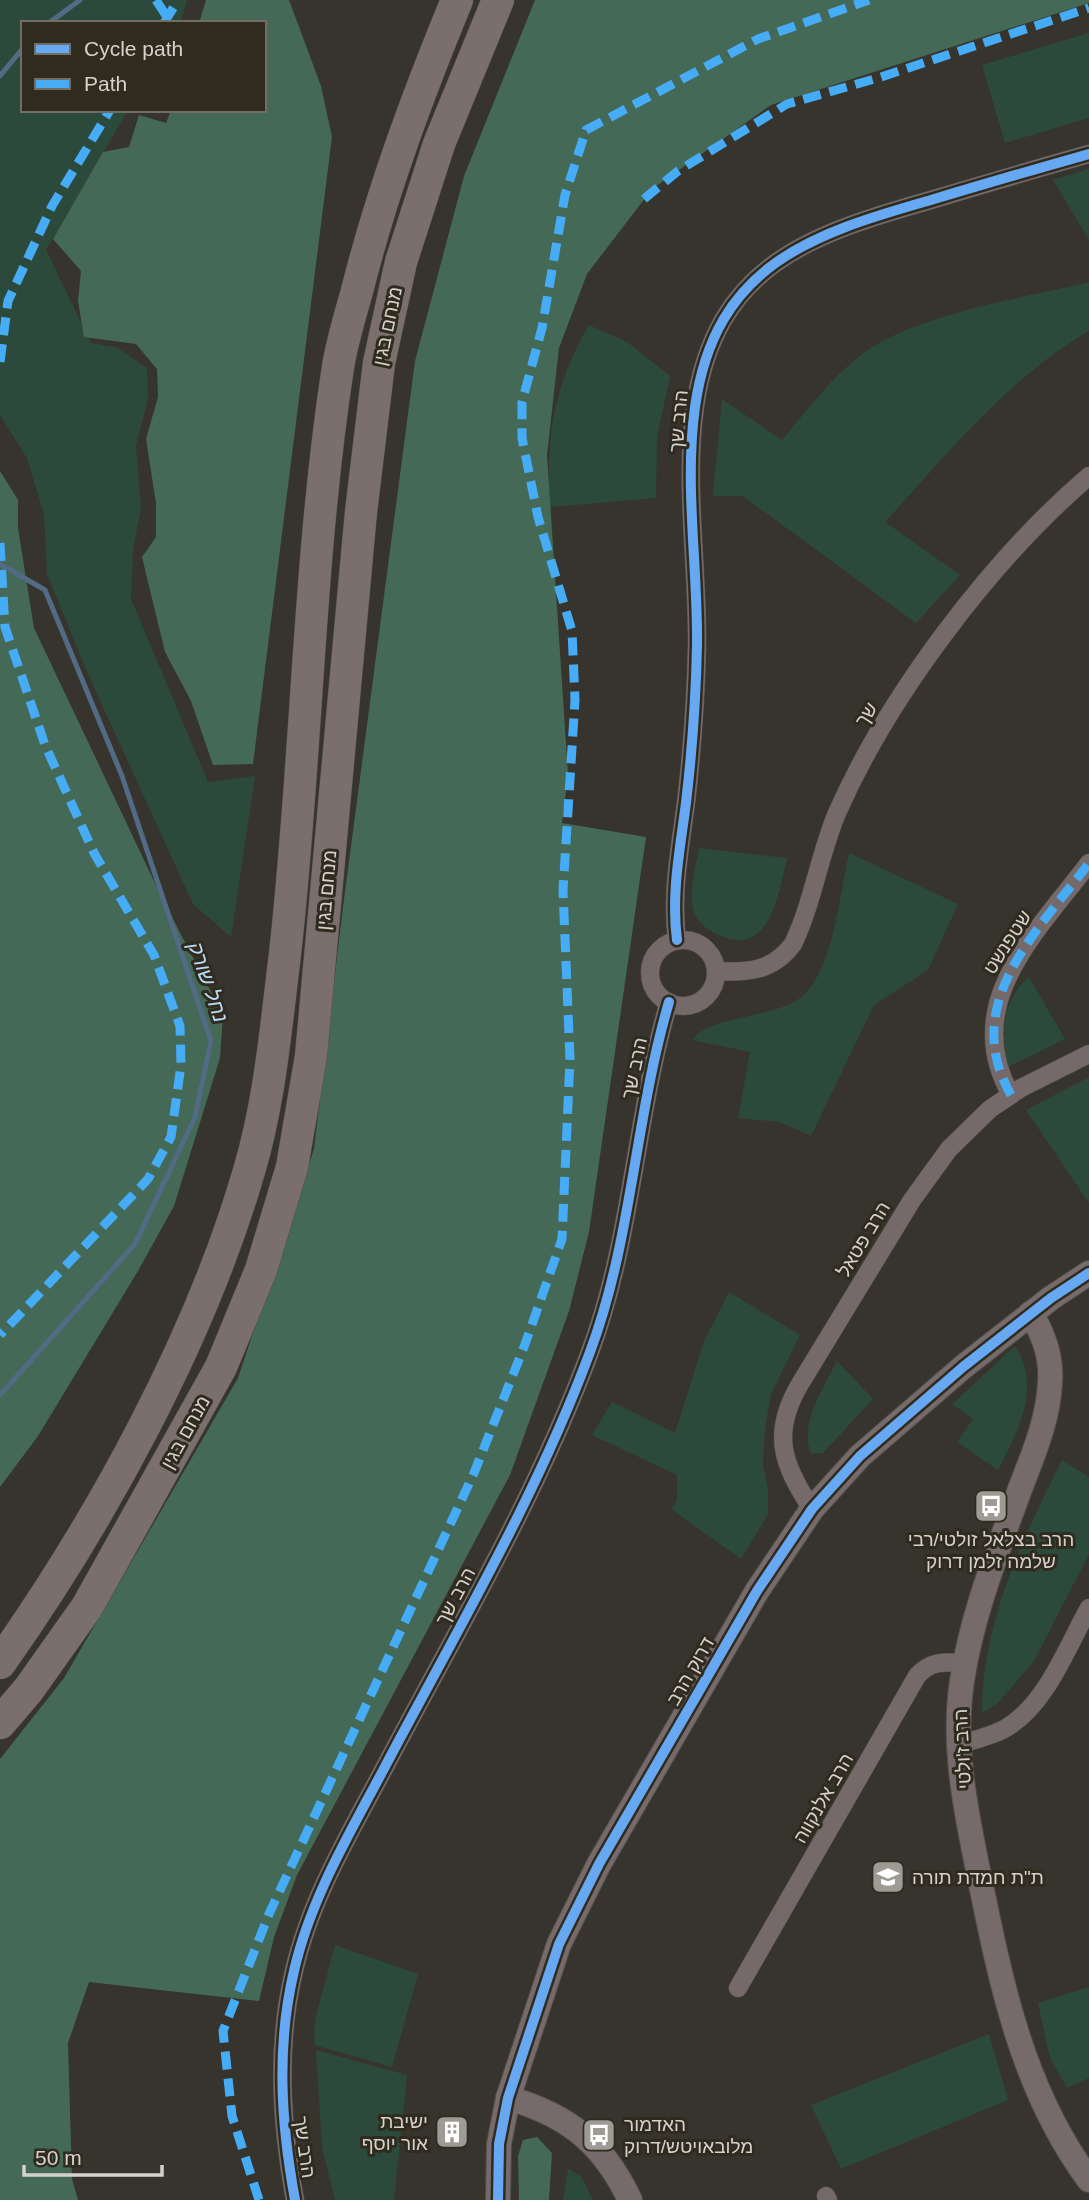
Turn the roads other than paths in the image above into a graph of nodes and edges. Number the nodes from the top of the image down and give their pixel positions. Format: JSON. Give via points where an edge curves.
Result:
{"nodes":[{"id":1,"x":457,"y":0,"type":"edge"},
{"id":2,"x":498,"y":2,"type":"edge"},
{"id":3,"x":1089,"y":154,"type":"edge"},
{"id":4,"x":1089,"y":476,"type":"edge"},
{"id":5,"x":1089,"y":863,"type":"edge"},
{"id":6,"x":677,"y":940,"type":"junction"},
{"id":7,"x":716,"y":971,"type":"junction"},
{"id":8,"x":669,"y":1002,"type":"junction"},
{"id":9,"x":1089,"y":1054,"type":"edge"},
{"id":10,"x":1011,"y":1095,"type":"junction"},
{"id":11,"x":1089,"y":1273,"type":"edge"},
{"id":12,"x":1031,"y":1313,"type":"junction"},
{"id":13,"x":812,"y":1509,"type":"junction"},
{"id":14,"x":1089,"y":1608,"type":"edge"},
{"id":15,"x":965,"y":1663,"type":"junction"},
{"id":16,"x":0,"y":1664,"type":"edge"},
{"id":17,"x":0,"y":1723,"type":"edge"},
{"id":18,"x":960,"y":1744,"type":"junction"},
{"id":19,"x":738,"y":1987,"type":"dead end"},
{"id":20,"x":508,"y":2098,"type":"junction"},
{"id":21,"x":1089,"y":2180,"type":"edge"},
{"id":22,"x":295,"y":2200,"type":"edge"},
{"id":23,"x":498,"y":2200,"type":"edge"},
{"id":24,"x":630,"y":2200,"type":"edge"}],
"edges":[{"from":1,"to":16,"type":"highway","name":"מנחם בגין","via":[[414,105],[373,228],[338,364],[318,532],[292,892],[273,1055],[250,1170],[205,1295],[159,1393],[44,1601]]},
{"from":2,"to":17,"type":"highway","name":"מנחם בגין","via":[[439,144],[401,262],[379,363],[360,512],[311,1056],[292,1167],[261,1270],[221,1367],[87,1607]]},
{"from":3,"to":6,"type":"street","name":"הרב שך","via":[[851,223],[812,239],[759,277],[718,330],[699,383],[694,421],[696,684],[675,894]]},
{"from":4,"to":7,"type":"street","name":"שך","via":[[1009,554],[932,654],[871,744],[836,817],[793,944],[779,960],[754,971]]},
{"from":5,"to":10,"type":"street","name":"שטפנשט","via":[[1016,960],[999,993],[996,1062]]},
{"from":6,"to":7,"type":"street","via":[[688,940],[708,951]]},
{"from":6,"to":8,"type":"street","via":[[659,950],[650,968],[654,988]]},
{"from":7,"to":8,"type":"street","via":[[710,992],[701,1000],[680,1005]]},
{"from":8,"to":22,"type":"street","name":"הרב שך","via":[[651,1068],[613,1272],[591,1350],[533,1485],[337,1859],[301,1944],[288,2004],[282,2065],[284,2125]]},
{"from":9,"to":10,"type":"street","name":"הרב פטאל"},
{"from":10,"to":13,"type":"street","name":"הרב פטאל","via":[[969,1127],[931,1171],[788,1403],[782,1438],[788,1469]]},
{"from":11,"to":12,"type":"street","name":"דרוק הרב"},
{"from":12,"to":13,"type":"street","name":"דרוק הרב","via":[[886,1432]]},
{"from":12,"to":15,"type":"street","name":"הרב ז'ולטי","via":[[1044,1336],[1049,1358],[1048,1406],[986,1582]]},
{"from":13,"to":20,"type":"street","name":"דרוק הרב","via":[[744,1612],[582,1896],[559,1944]]},
{"from":14,"to":18,"type":"street","via":[[1049,1679],[1018,1720]]},
{"from":15,"to":18,"type":"street","name":"הרב ז'ולטי","via":[[958,1713]]},
{"from":15,"to":19,"type":"street","name":"הרב אלנקווה","via":[[937,1662],[917,1676]]},
{"from":18,"to":21,"type":"street","name":"הרב ז'ולטי","via":[[966,1810],[1008,2012],[1032,2081]]},
{"from":20,"to":23,"type":"street","name":"דרוק הרב","via":[[499,2144]]},
{"from":20,"to":24,"type":"street","via":[[540,2107],[574,2126],[599,2151]]}]}
